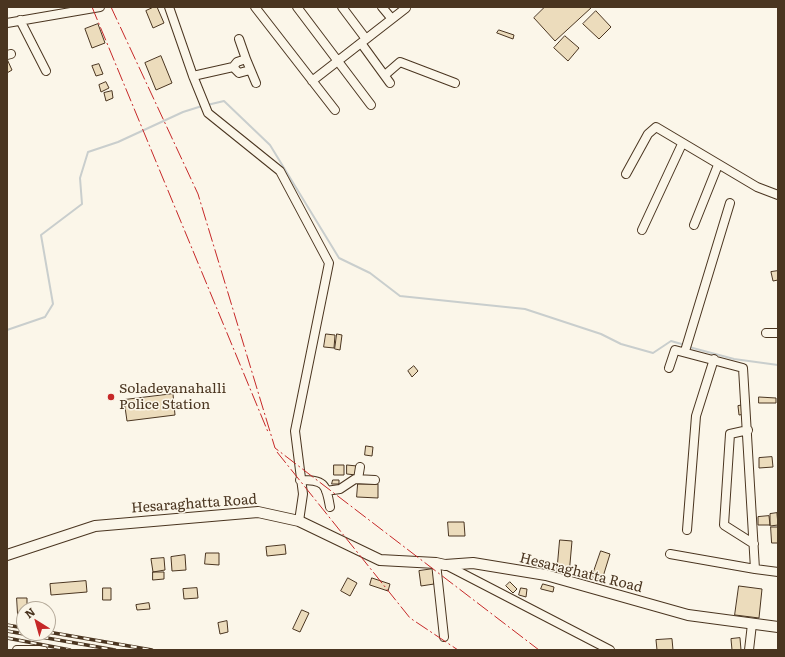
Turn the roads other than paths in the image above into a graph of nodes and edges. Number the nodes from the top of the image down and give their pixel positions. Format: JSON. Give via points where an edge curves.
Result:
{"nodes":[{"id":1,"x":100,"y":7,"type":"edge"},
{"id":2,"x":170,"y":7,"type":"edge"},
{"id":3,"x":255,"y":7,"type":"edge"},
{"id":4,"x":297,"y":7,"type":"edge"},
{"id":5,"x":342,"y":7,"type":"edge"},
{"id":6,"x":382,"y":7,"type":"edge"},
{"id":7,"x":406,"y":8,"type":"dead end"},
{"id":8,"x":392,"y":19,"type":"junction"},
{"id":9,"x":20,"y":20,"type":"junction"},
{"id":10,"x":7,"y":23,"type":"edge"},
{"id":11,"x":239,"y":39,"type":"dead end"},
{"id":12,"x":364,"y":41,"type":"junction"},
{"id":13,"x":246,"y":59,"type":"junction"},
{"id":14,"x":338,"y":60,"type":"junction"},
{"id":15,"x":233,"y":67,"type":"junction"},
{"id":16,"x":250,"y":70,"type":"junction"},
{"id":17,"x":46,"y":71,"type":"dead end"},
{"id":18,"x":384,"y":75,"type":"junction"},
{"id":19,"x":193,"y":76,"type":"junction"},
{"id":20,"x":312,"y":81,"type":"junction"},
{"id":21,"x":256,"y":83,"type":"dead end"},
{"id":22,"x":390,"y":83,"type":"dead end"},
{"id":23,"x":455,"y":83,"type":"dead end"},
{"id":24,"x":371,"y":105,"type":"dead end"},
{"id":25,"x":335,"y":110,"type":"dead end"},
{"id":26,"x":682,"y":144,"type":"junction"},
{"id":27,"x":718,"y":165,"type":"junction"},
{"id":28,"x":626,"y":174,"type":"dead end"},
{"id":29,"x":778,"y":195,"type":"edge"},
{"id":30,"x":730,"y":203,"type":"dead end"},
{"id":31,"x":694,"y":225,"type":"dead end"},
{"id":32,"x":642,"y":230,"type":"dead end"},
{"id":33,"x":766,"y":333,"type":"dead end"},
{"id":34,"x":778,"y":333,"type":"edge"},
{"id":35,"x":685,"y":351,"type":"junction"},
{"id":36,"x":714,"y":359,"type":"junction"},
{"id":37,"x":669,"y":368,"type":"dead end"},
{"id":38,"x":748,"y":430,"type":"junction"},
{"id":39,"x":360,"y":467,"type":"dead end"},
{"id":40,"x":358,"y":479,"type":"junction"},
{"id":41,"x":301,"y":480,"type":"junction"},
{"id":42,"x":375,"y":480,"type":"dead end"},
{"id":43,"x":326,"y":491,"type":"junction"},
{"id":44,"x":330,"y":506,"type":"dead end"},
{"id":45,"x":299,"y":521,"type":"junction"},
{"id":46,"x":687,"y":530,"type":"dead end"},
{"id":47,"x":754,"y":544,"type":"junction"},
{"id":48,"x":670,"y":554,"type":"dead end"},
{"id":49,"x":7,"y":555,"type":"edge"},
{"id":50,"x":441,"y":564,"type":"junction"},
{"id":51,"x":755,"y":569,"type":"junction"},
{"id":52,"x":778,"y":572,"type":"edge"},
{"id":53,"x":752,"y":624,"type":"junction"},
{"id":54,"x":778,"y":627,"type":"edge"},
{"id":55,"x":444,"y":637,"type":"dead end"},
{"id":56,"x":18,"y":650,"type":"edge"},
{"id":57,"x":43,"y":650,"type":"edge"},
{"id":58,"x":610,"y":650,"type":"edge"},
{"id":59,"x":750,"y":650,"type":"edge"}],
"edges":[{"from":1,"to":9,"type":"street"},
{"from":2,"to":19,"type":"street"},
{"from":3,"to":20,"type":"street"},
{"from":4,"to":14,"type":"street"},
{"from":5,"to":12,"type":"street"},
{"from":6,"to":8,"type":"street"},
{"from":7,"to":8,"type":"street"},
{"from":8,"to":12,"type":"street"},
{"from":9,"to":10,"type":"street"},
{"from":9,"to":17,"type":"street"},
{"from":11,"to":13,"type":"street"},
{"from":12,"to":14,"type":"street"},
{"from":12,"to":18,"type":"street"},
{"from":13,"to":15,"type":"street","via":[[237,62]]},
{"from":13,"to":16,"type":"street"},
{"from":14,"to":20,"type":"street"},
{"from":14,"to":24,"type":"street"},
{"from":15,"to":16,"type":"street","via":[[239,73]]},
{"from":15,"to":19,"type":"street"},
{"from":16,"to":21,"type":"street"},
{"from":18,"to":22,"type":"street"},
{"from":18,"to":23,"type":"street","via":[[400,62]]},
{"from":19,"to":41,"type":"street","via":[[207,110],[280,171],[329,263],[295,431]]},
{"from":20,"to":25,"type":"street"},
{"from":26,"to":27,"type":"street"},
{"from":26,"to":28,"type":"street","via":[[656,127],[648,134]]},
{"from":26,"to":32,"type":"street"},
{"from":27,"to":29,"type":"street","via":[[756,187]]},
{"from":27,"to":31,"type":"street"},
{"from":30,"to":35,"type":"street"},
{"from":33,"to":34,"type":"street"},
{"from":35,"to":36,"type":"street"},
{"from":35,"to":37,"type":"street","via":[[675,350]]},
{"from":36,"to":38,"type":"street","via":[[743,368]]},
{"from":36,"to":46,"type":"street","via":[[696,416]]},
{"from":38,"to":47,"type":"street"},
{"from":38,"to":47,"type":"street","via":[[730,434],[724,525]]},
{"from":39,"to":40,"type":"street"},
{"from":40,"to":42,"type":"street"},
{"from":40,"to":43,"type":"street","via":[[340,489]]},
{"from":41,"to":43,"type":"street","via":[[317,480]]},
{"from":41,"to":45,"type":"street","via":[[303,494]]},
{"from":43,"to":44,"type":"street"},
{"from":45,"to":49,"type":"main road","name":"Hesaraghatta Road","via":[[258,512],[95,526]]},
{"from":45,"to":50,"type":"main road","name":"Hesaraghatta Road","via":[[380,560]]},
{"from":47,"to":51,"type":"street"},
{"from":48,"to":51,"type":"street"},
{"from":50,"to":53,"type":"main road","name":"Hesaraghatta Road","via":[[474,563],[546,575],[688,615]]},
{"from":50,"to":55,"type":"street"},
{"from":50,"to":58,"type":"street"},
{"from":51,"to":52,"type":"street"},
{"from":53,"to":54,"type":"main road","name":"Hesaraghatta Road"},
{"from":53,"to":59,"type":"street"},
{"from":56,"to":57,"type":"street"}]}
